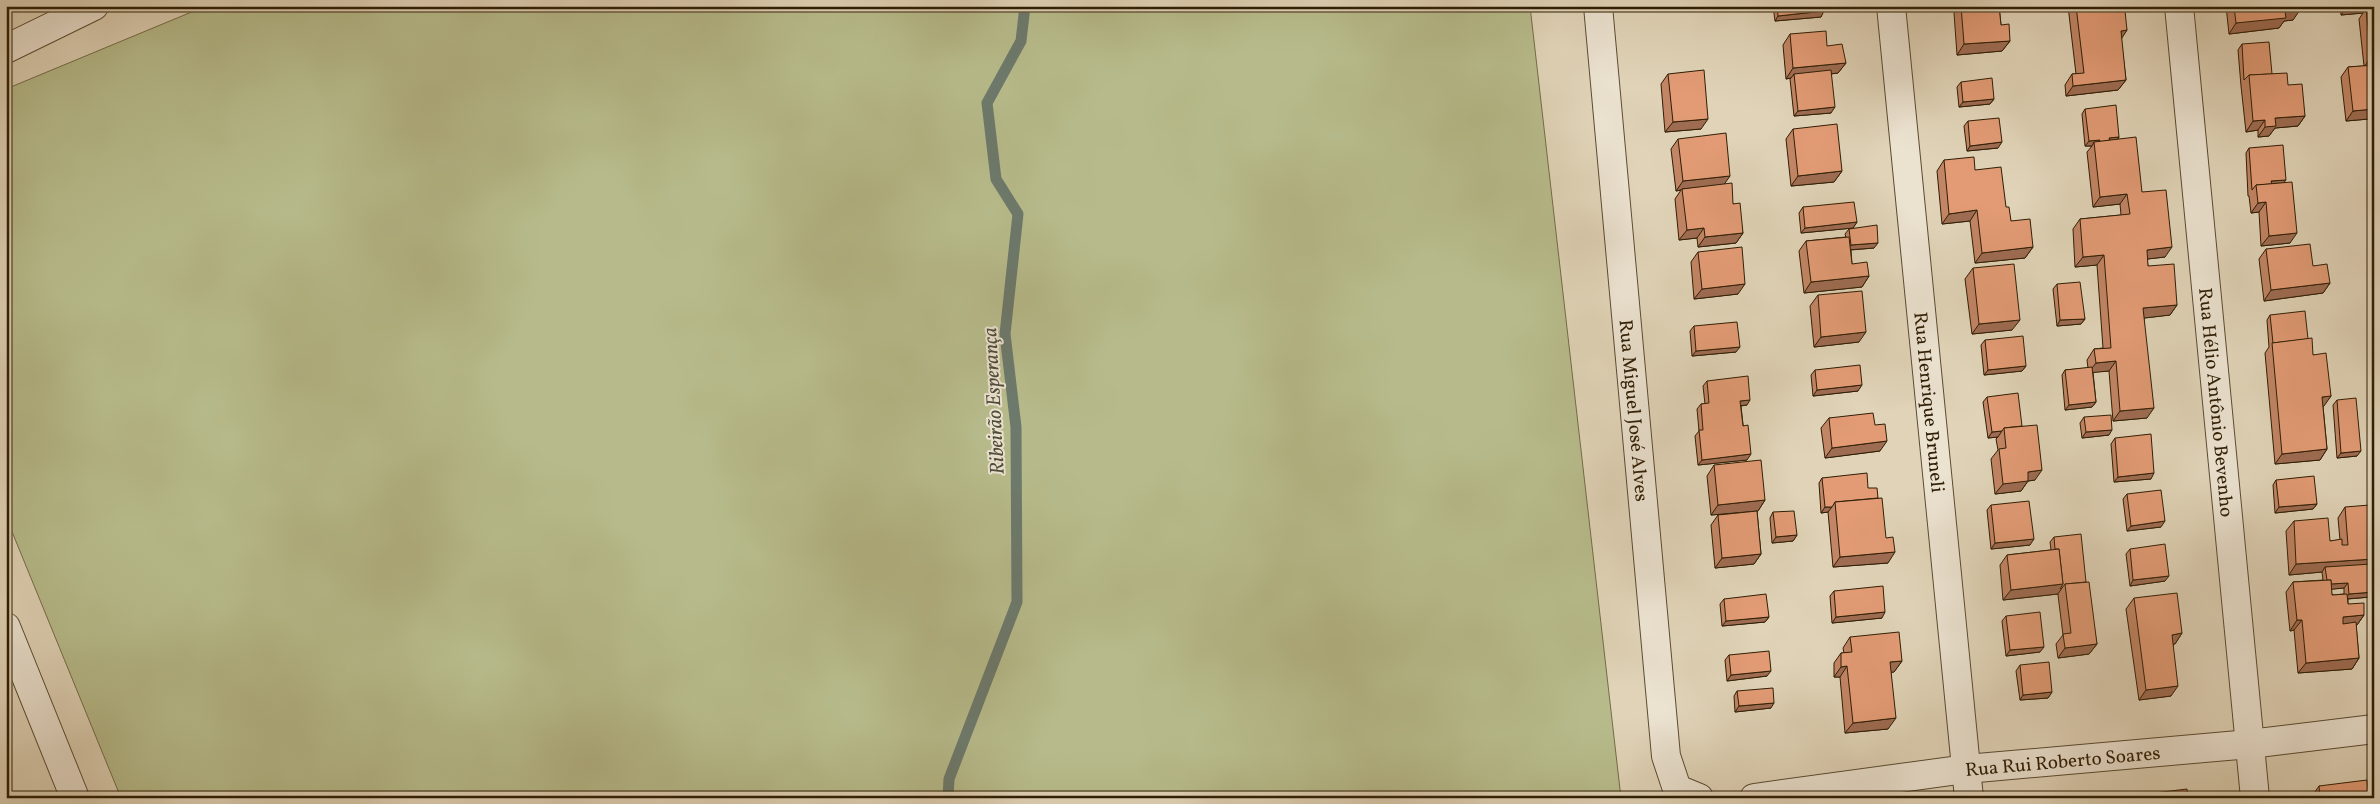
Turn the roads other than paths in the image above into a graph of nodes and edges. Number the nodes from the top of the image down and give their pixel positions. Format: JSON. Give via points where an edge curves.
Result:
{"nodes":[{"id":1,"x":94,"y":6,"type":"edge"},
{"id":2,"x":1598,"y":6,"type":"edge"},
{"id":3,"x":1891,"y":6,"type":"edge"},
{"id":4,"x":2179,"y":6,"type":"edge"},
{"id":5,"x":6,"y":49,"type":"edge"},
{"id":6,"x":6,"y":627,"type":"edge"},
{"id":7,"x":2374,"y":728,"type":"edge"},
{"id":8,"x":2250,"y":744,"type":"junction"},
{"id":9,"x":1966,"y":770,"type":"junction"},
{"id":10,"x":75,"y":798,"type":"edge"},
{"id":11,"x":1699,"y":798,"type":"edge"},
{"id":12,"x":1754,"y":798,"type":"edge"},
{"id":13,"x":1969,"y":798,"type":"edge"},
{"id":14,"x":2255,"y":798,"type":"edge"}],
"edges":[{"from":1,"to":5,"type":"street"},
{"from":2,"to":11,"type":"street","name":"Rua Miguel José Alves","via":[[1666,756],[1677,790]]},
{"from":3,"to":9,"type":"street","name":"Rua Henrique Bruneli"},
{"from":4,"to":8,"type":"street","name":"Rua Hélio Antônio Bevenho"},
{"from":6,"to":10,"type":"street"},
{"from":7,"to":8,"type":"street","name":"Rua Rui Roberto Soares"},
{"from":8,"to":9,"type":"street","name":"Rua Rui Roberto Soares"},
{"from":8,"to":14,"type":"street","name":"Rua Hélio Antônio Bevenho"},
{"from":9,"to":12,"type":"street","name":"Rua Rui Roberto Soares"},
{"from":9,"to":13,"type":"street","name":"Rua Henrique Bruneli"}]}
